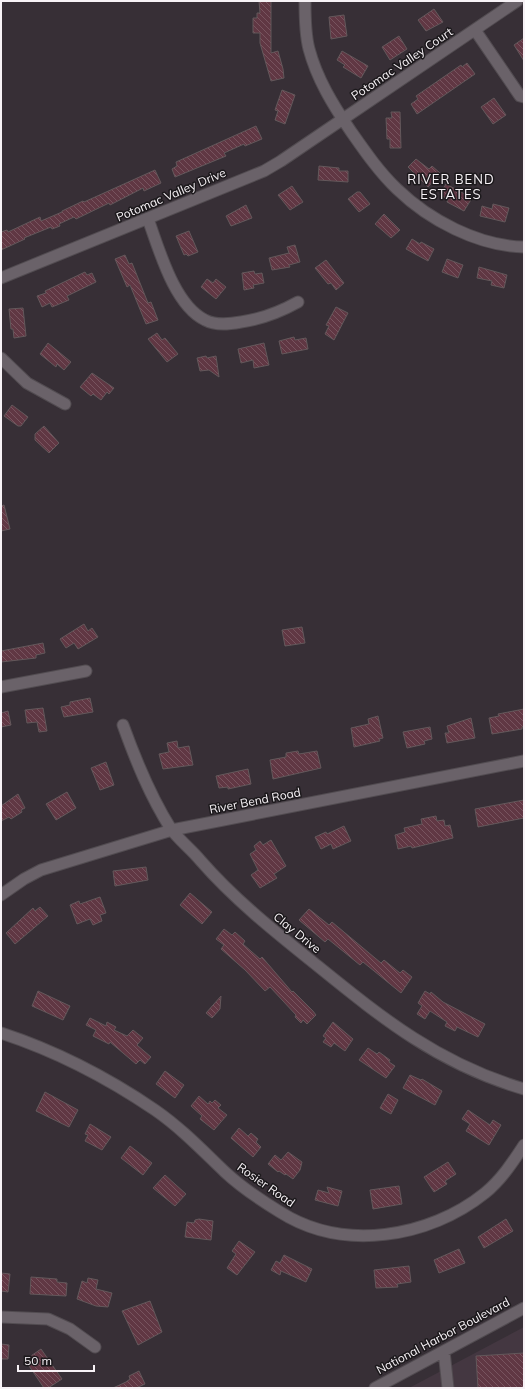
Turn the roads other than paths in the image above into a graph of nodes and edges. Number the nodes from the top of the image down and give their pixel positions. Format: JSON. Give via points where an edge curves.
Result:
{"nodes":[{"id":1,"x":305,"y":1,"type":"edge"},
{"id":2,"x":517,"y":1,"type":"edge"},
{"id":3,"x":474,"y":30,"type":"junction"},
{"id":4,"x":524,"y":97,"type":"edge"},
{"id":5,"x":343,"y":120,"type":"junction"},
{"id":6,"x":148,"y":219,"type":"junction"},
{"id":7,"x":524,"y":247,"type":"edge"},
{"id":8,"x":1,"y":278,"type":"edge"},
{"id":9,"x":298,"y":302,"type":"dead end"},
{"id":10,"x":1,"y":358,"type":"edge"},
{"id":11,"x":65,"y":404,"type":"dead end"},
{"id":12,"x":86,"y":671,"type":"dead end"},
{"id":13,"x":1,"y":687,"type":"edge"},
{"id":14,"x":123,"y":725,"type":"dead end"},
{"id":15,"x":524,"y":761,"type":"edge"},
{"id":16,"x":172,"y":830,"type":"junction"},
{"id":17,"x":1,"y":894,"type":"edge"},
{"id":18,"x":1,"y":1033,"type":"edge"},
{"id":19,"x":524,"y":1089,"type":"edge"},
{"id":20,"x":524,"y":1145,"type":"edge"},
{"id":21,"x":524,"y":1308,"type":"edge"},
{"id":22,"x":1,"y":1317,"type":"edge"},
{"id":23,"x":95,"y":1347,"type":"dead end"},
{"id":24,"x":444,"y":1351,"type":"junction"},
{"id":25,"x":379,"y":1387,"type":"edge"},
{"id":26,"x":448,"y":1388,"type":"edge"}],
"edges":[{"from":1,"to":5,"type":"street","via":[[311,54],[320,80]]},
{"from":2,"to":3,"type":"street","name":"Potomac Valley Court"},
{"from":3,"to":4,"type":"street","via":[[520,96]]},
{"from":3,"to":5,"type":"street","name":"Potomac Valley Court"},
{"from":5,"to":6,"type":"street","name":"Potomac Valley Drive","via":[[264,171]]},
{"from":5,"to":7,"type":"street","via":[[388,180],[428,213],[471,235],[501,244]]},
{"from":6,"to":8,"type":"street","name":"Potomac Valley Drive"},
{"from":6,"to":9,"type":"street","via":[[182,297],[206,321],[229,324],[249,321],[267,317]]},
{"from":10,"to":11,"type":"street","via":[[27,383]]},
{"from":12,"to":13,"type":"street"},
{"from":14,"to":16,"type":"street","name":"Clay Drive","via":[[142,775]]},
{"from":15,"to":16,"type":"street","name":"River Bend Road"},
{"from":16,"to":17,"type":"street","name":"River Bend Road","via":[[41,870]]},
{"from":16,"to":19,"type":"street","name":"Clay Drive","via":[[246,907],[378,1015],[442,1056],[503,1083]]},
{"from":18,"to":20,"type":"street","name":"Rosier Road","via":[[103,1077],[168,1120],[226,1173],[279,1212],[307,1226],[342,1234],[372,1235],[398,1232],[426,1225],[461,1210],[496,1182]]},
{"from":21,"to":24,"type":"street","name":"National Harbor Boulevard"},
{"from":22,"to":23,"type":"street","via":[[48,1319],[74,1332]]},
{"from":24,"to":25,"type":"street","name":"National Harbor Boulevard"},
{"from":24,"to":26,"type":"street"}]}
